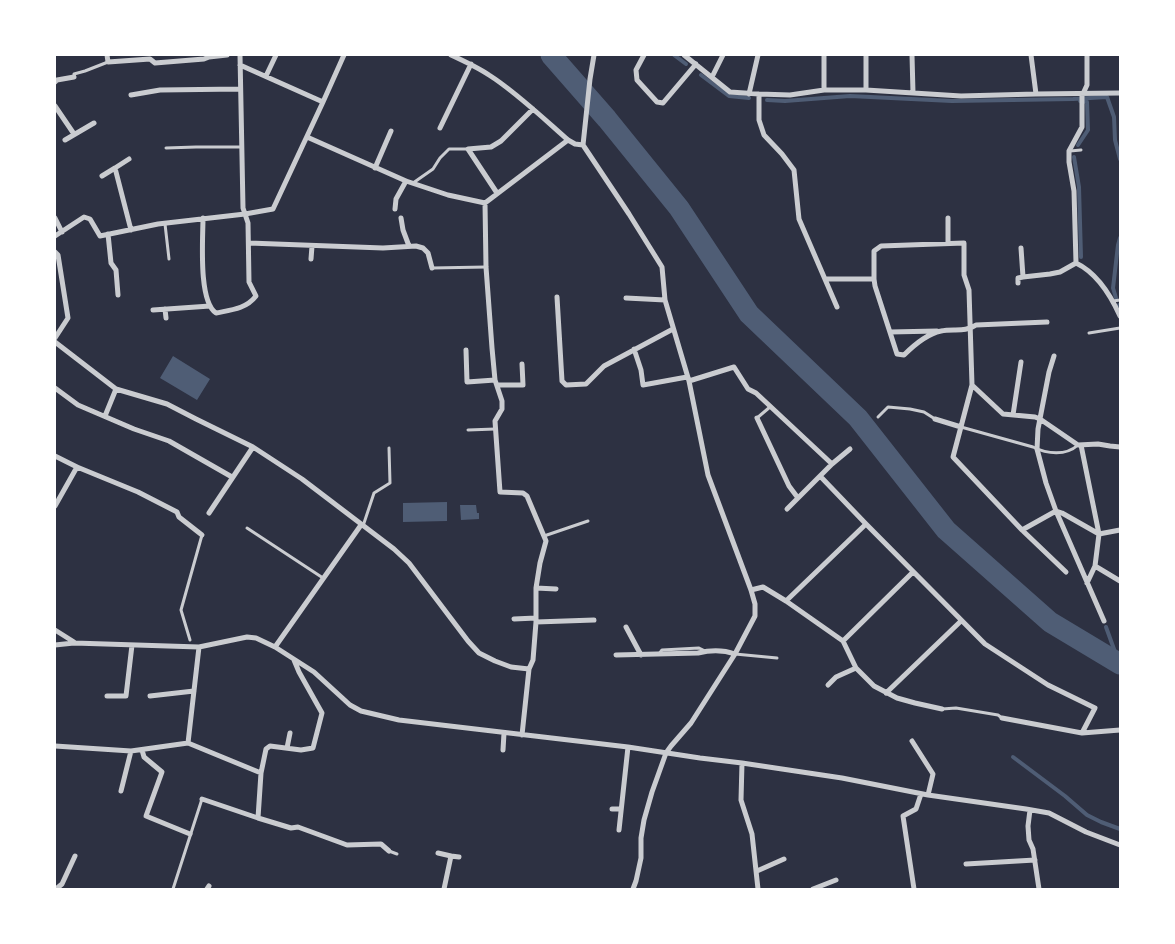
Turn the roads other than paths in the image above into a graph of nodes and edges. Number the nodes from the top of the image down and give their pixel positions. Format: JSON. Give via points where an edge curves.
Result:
{"nodes":[{"id":1,"x":108,"y":55,"type":"edge"},
{"id":2,"x":227,"y":55,"type":"edge"},
{"id":3,"x":240,"y":55,"type":"edge"},
{"id":4,"x":276,"y":55,"type":"edge"},
{"id":5,"x":344,"y":55,"type":"edge"},
{"id":6,"x":451,"y":55,"type":"edge"},
{"id":7,"x":594,"y":55,"type":"edge"},
{"id":8,"x":644,"y":55,"type":"edge"},
{"id":9,"x":684,"y":55,"type":"edge"},
{"id":10,"x":723,"y":55,"type":"edge"},
{"id":11,"x":758,"y":55,"type":"edge"},
{"id":12,"x":824,"y":55,"type":"edge"},
{"id":13,"x":866,"y":55,"type":"edge"},
{"id":14,"x":912,"y":55,"type":"edge"},
{"id":15,"x":1031,"y":55,"type":"edge"},
{"id":16,"x":1087,"y":55,"type":"edge"},
{"id":17,"x":209,"y":56,"type":"edge"},
{"id":18,"x":150,"y":57,"type":"edge"},
{"id":19,"x":108,"y":62,"type":"junction"},
{"id":20,"x":471,"y":64,"type":"junction"},
{"id":21,"x":696,"y":64,"type":"junction"},
{"id":22,"x":240,"y":65,"type":"junction"},
{"id":23,"x":266,"y":76,"type":"junction"},
{"id":24,"x":74,"y":77,"type":"joint"},
{"id":25,"x":712,"y":77,"type":"junction"},
{"id":26,"x":55,"y":82,"type":"edge"},
{"id":27,"x":240,"y":89,"type":"junction"},
{"id":28,"x":824,"y":90,"type":"junction"},
{"id":29,"x":866,"y":90,"type":"junction"},
{"id":30,"x":913,"y":93,"type":"junction"},
{"id":31,"x":749,"y":94,"type":"junction"},
{"id":32,"x":759,"y":94,"type":"junction"},
{"id":33,"x":1036,"y":94,"type":"junction"},
{"id":34,"x":1120,"y":94,"type":"edge"},
{"id":35,"x":131,"y":95,"type":"dead end"},
{"id":36,"x":1082,"y":95,"type":"junction"},
{"id":37,"x":324,"y":102,"type":"junction"},
{"id":38,"x":55,"y":106,"type":"edge"},
{"id":39,"x":533,"y":109,"type":"junction"},
{"id":40,"x":94,"y":123,"type":"dead end"},
{"id":41,"x":440,"y":128,"type":"dead end"},
{"id":42,"x":391,"y":131,"type":"dead end"},
{"id":43,"x":74,"y":134,"type":"junction"},
{"id":44,"x":307,"y":137,"type":"junction"},
{"id":45,"x":65,"y":140,"type":"dead end"},
{"id":46,"x":568,"y":140,"type":"junction"},
{"id":47,"x":583,"y":144,"type":"junction"},
{"id":48,"x":166,"y":148,"type":"dead end"},
{"id":49,"x":242,"y":148,"type":"junction"},
{"id":50,"x":468,"y":149,"type":"junction"},
{"id":51,"x":1081,"y":150,"type":"dead end"},
{"id":52,"x":1069,"y":151,"type":"junction"},
{"id":53,"x":129,"y":159,"type":"dead end"},
{"id":54,"x":115,"y":168,"type":"junction"},
{"id":55,"x":375,"y":168,"type":"junction"},
{"id":56,"x":102,"y":176,"type":"dead end"},
{"id":57,"x":406,"y":181,"type":"junction"},
{"id":58,"x":412,"y":183,"type":"junction"},
{"id":59,"x":497,"y":193,"type":"junction"},
{"id":60,"x":485,"y":203,"type":"junction"},
{"id":61,"x":395,"y":209,"type":"joint"},
{"id":62,"x":245,"y":214,"type":"junction"},
{"id":63,"x":55,"y":218,"type":"edge"},
{"id":64,"x":203,"y":218,"type":"junction"},
{"id":65,"x":401,"y":218,"type":"joint"},
{"id":66,"x":948,"y":218,"type":"dead end"},
{"id":67,"x":165,"y":223,"type":"junction"},
{"id":68,"x":130,"y":230,"type":"junction"},
{"id":69,"x":62,"y":232,"type":"junction"},
{"id":70,"x":108,"y":234,"type":"junction"},
{"id":71,"x":55,"y":236,"type":"edge"},
{"id":72,"x":249,"y":243,"type":"junction"},
{"id":73,"x":948,"y":243,"type":"junction"},
{"id":74,"x":312,"y":246,"type":"junction"},
{"id":75,"x":409,"y":246,"type":"junction"},
{"id":76,"x":1021,"y":248,"type":"dead end"},
{"id":77,"x":55,"y":252,"type":"edge"},
{"id":78,"x":169,"y":259,"type":"dead end"},
{"id":79,"x":311,"y":259,"type":"dead end"},
{"id":80,"x":1076,"y":264,"type":"junction"},
{"id":81,"x":486,"y":267,"type":"junction"},
{"id":82,"x":432,"y":268,"type":"joint"},
{"id":83,"x":1023,"y":276,"type":"junction"},
{"id":84,"x":874,"y":278,"type":"junction"},
{"id":85,"x":825,"y":279,"type":"junction"},
{"id":86,"x":1018,"y":283,"type":"dead end"},
{"id":87,"x":118,"y":295,"type":"dead end"},
{"id":88,"x":557,"y":297,"type":"dead end"},
{"id":89,"x":626,"y":298,"type":"dead end"},
{"id":90,"x":666,"y":300,"type":"junction"},
{"id":91,"x":1120,"y":300,"type":"edge"},
{"id":92,"x":1113,"y":301,"type":"junction"},
{"id":93,"x":210,"y":306,"type":"junction"},
{"id":94,"x":837,"y":308,"type":"dead end"},
{"id":95,"x":153,"y":310,"type":"dead end"},
{"id":96,"x":165,"y":310,"type":"junction"},
{"id":97,"x":1120,"y":316,"type":"edge"},
{"id":98,"x":166,"y":318,"type":"dead end"},
{"id":99,"x":1047,"y":322,"type":"dead end"},
{"id":100,"x":1120,"y":328,"type":"edge"},
{"id":101,"x":673,"y":329,"type":"junction"},
{"id":102,"x":970,"y":329,"type":"junction"},
{"id":103,"x":940,"y":331,"type":"junction"},
{"id":104,"x":890,"y":332,"type":"junction"},
{"id":105,"x":1089,"y":332,"type":"dead end"},
{"id":106,"x":55,"y":340,"type":"edge"},
{"id":107,"x":634,"y":349,"type":"junction"},
{"id":108,"x":466,"y":350,"type":"dead end"},
{"id":109,"x":1054,"y":356,"type":"dead end"},
{"id":110,"x":1021,"y":362,"type":"dead end"},
{"id":111,"x":522,"y":364,"type":"dead end"},
{"id":112,"x":688,"y":379,"type":"junction"},
{"id":113,"x":496,"y":383,"type":"junction"},
{"id":114,"x":972,"y":385,"type":"junction"},
{"id":115,"x":55,"y":388,"type":"edge"},
{"id":116,"x":116,"y":389,"type":"junction"},
{"id":117,"x":770,"y":407,"type":"junction"},
{"id":118,"x":1013,"y":415,"type":"junction"},
{"id":119,"x":106,"y":416,"type":"junction"},
{"id":120,"x":878,"y":417,"type":"dead end"},
{"id":121,"x":757,"y":418,"type":"joint"},
{"id":122,"x":935,"y":419,"type":"joint"},
{"id":123,"x":1040,"y":419,"type":"junction"},
{"id":124,"x":961,"y":427,"type":"junction"},
{"id":125,"x":496,"y":429,"type":"junction"},
{"id":126,"x":468,"y":430,"type":"dead end"},
{"id":127,"x":1079,"y":445,"type":"junction"},
{"id":128,"x":253,"y":447,"type":"junction"},
{"id":129,"x":1120,"y":447,"type":"edge"},
{"id":130,"x":390,"y":448,"type":"dead end"},
{"id":131,"x":850,"y":449,"type":"dead end"},
{"id":132,"x":1038,"y":449,"type":"junction"},
{"id":133,"x":55,"y":456,"type":"edge"},
{"id":134,"x":832,"y":464,"type":"junction"},
{"id":135,"x":77,"y":467,"type":"junction"},
{"id":136,"x":820,"y":476,"type":"junction"},
{"id":137,"x":232,"y":477,"type":"junction"},
{"id":138,"x":798,"y":498,"type":"junction"},
{"id":139,"x":55,"y":506,"type":"edge"},
{"id":140,"x":787,"y":509,"type":"dead end"},
{"id":141,"x":1056,"y":511,"type":"junction"},
{"id":142,"x":209,"y":513,"type":"dead end"},
{"id":143,"x":588,"y":521,"type":"dead end"},
{"id":144,"x":866,"y":524,"type":"junction"},
{"id":145,"x":362,"y":526,"type":"junction"},
{"id":146,"x":248,"y":528,"type":"dead end"},
{"id":147,"x":1022,"y":530,"type":"junction"},
{"id":148,"x":1120,"y":530,"type":"edge"},
{"id":149,"x":1099,"y":534,"type":"junction"},
{"id":150,"x":202,"y":535,"type":"joint"},
{"id":151,"x":544,"y":536,"type":"junction"},
{"id":152,"x":1095,"y":566,"type":"junction"},
{"id":153,"x":913,"y":572,"type":"junction"},
{"id":154,"x":1066,"y":572,"type":"dead end"},
{"id":155,"x":323,"y":578,"type":"junction"},
{"id":156,"x":1120,"y":581,"type":"edge"},
{"id":157,"x":1087,"y":584,"type":"junction"},
{"id":158,"x":536,"y":588,"type":"junction"},
{"id":159,"x":556,"y":589,"type":"dead end"},
{"id":160,"x":752,"y":590,"type":"junction"},
{"id":161,"x":786,"y":601,"type":"junction"},
{"id":162,"x":514,"y":619,"type":"dead end"},
{"id":163,"x":536,"y":620,"type":"junction"},
{"id":164,"x":594,"y":620,"type":"dead end"},
{"id":165,"x":961,"y":621,"type":"junction"},
{"id":166,"x":1104,"y":621,"type":"dead end"},
{"id":167,"x":626,"y":627,"type":"dead end"},
{"id":168,"x":55,"y":630,"type":"edge"},
{"id":169,"x":190,"y":640,"type":"dead end"},
{"id":170,"x":843,"y":641,"type":"junction"},
{"id":171,"x":74,"y":643,"type":"junction"},
{"id":172,"x":55,"y":645,"type":"edge"},
{"id":173,"x":132,"y":645,"type":"junction"},
{"id":174,"x":198,"y":647,"type":"junction"},
{"id":175,"x":275,"y":647,"type":"junction"},
{"id":176,"x":736,"y":654,"type":"junction"},
{"id":177,"x":616,"y":655,"type":"dead end"},
{"id":178,"x":641,"y":655,"type":"junction"},
{"id":179,"x":777,"y":658,"type":"dead end"},
{"id":180,"x":294,"y":659,"type":"junction"},
{"id":181,"x":856,"y":668,"type":"junction"},
{"id":182,"x":529,"y":669,"type":"junction"},
{"id":183,"x":828,"y":685,"type":"dead end"},
{"id":184,"x":194,"y":691,"type":"junction"},
{"id":185,"x":886,"y":693,"type":"junction"},
{"id":186,"x":107,"y":696,"type":"dead end"},
{"id":187,"x":150,"y":696,"type":"dead end"},
{"id":188,"x":942,"y":709,"type":"joint"},
{"id":189,"x":1002,"y":718,"type":"joint"},
{"id":190,"x":1120,"y":730,"type":"edge"},
{"id":191,"x":1082,"y":732,"type":"junction"},
{"id":192,"x":290,"y":733,"type":"dead end"},
{"id":193,"x":504,"y":733,"type":"junction"},
{"id":194,"x":522,"y":735,"type":"junction"},
{"id":195,"x":912,"y":741,"type":"dead end"},
{"id":196,"x":188,"y":743,"type":"junction"},
{"id":197,"x":55,"y":746,"type":"edge"},
{"id":198,"x":628,"y":747,"type":"junction"},
{"id":199,"x":287,"y":748,"type":"junction"},
{"id":200,"x":142,"y":750,"type":"junction"},
{"id":201,"x":503,"y":750,"type":"dead end"},
{"id":202,"x":131,"y":751,"type":"junction"},
{"id":203,"x":666,"y":753,"type":"junction"},
{"id":204,"x":742,"y":763,"type":"junction"},
{"id":205,"x":261,"y":773,"type":"junction"},
{"id":206,"x":120,"y":791,"type":"dead end"},
{"id":207,"x":922,"y":794,"type":"junction"},
{"id":208,"x":928,"y":795,"type":"junction"},
{"id":209,"x":202,"y":799,"type":"joint"},
{"id":210,"x":612,"y":808,"type":"dead end"},
{"id":211,"x":621,"y":809,"type":"junction"},
{"id":212,"x":1030,"y":810,"type":"junction"},
{"id":213,"x":258,"y":818,"type":"junction"},
{"id":214,"x":619,"y":830,"type":"dead end"},
{"id":215,"x":190,"y":834,"type":"junction"},
{"id":216,"x":1120,"y":845,"type":"edge"},
{"id":217,"x":389,"y":851,"type":"joint"},
{"id":218,"x":438,"y":853,"type":"dead end"},
{"id":219,"x":397,"y":854,"type":"dead end"},
{"id":220,"x":74,"y":856,"type":"dead end"},
{"id":221,"x":450,"y":856,"type":"junction"},
{"id":222,"x":459,"y":856,"type":"dead end"},
{"id":223,"x":784,"y":860,"type":"dead end"},
{"id":224,"x":1035,"y":860,"type":"junction"},
{"id":225,"x":966,"y":864,"type":"dead end"},
{"id":226,"x":756,"y":870,"type":"junction"},
{"id":227,"x":836,"y":880,"type":"dead end"},
{"id":228,"x":56,"y":889,"type":"edge"},
{"id":229,"x":173,"y":889,"type":"edge"},
{"id":230,"x":444,"y":889,"type":"edge"},
{"id":231,"x":632,"y":889,"type":"edge"},
{"id":232,"x":758,"y":889,"type":"edge"},
{"id":233,"x":813,"y":889,"type":"edge"},
{"id":234,"x":914,"y":889,"type":"edge"},
{"id":235,"x":1039,"y":889,"type":"edge"}],
"edges":[{"from":1,"to":19,"type":"street"},
{"from":2,"to":17,"type":"street"},
{"from":3,"to":22,"type":"street"},
{"from":4,"to":23,"type":"street"},
{"from":5,"to":37,"type":"street"},
{"from":6,"to":20,"type":"street"},
{"from":7,"to":47,"type":"street"},
{"from":8,"to":21,"type":"street","via":[[636,70],[637,80],[657,102],[663,103]]},
{"from":9,"to":21,"type":"street"},
{"from":10,"to":25,"type":"street"},
{"from":11,"to":31,"type":"street"},
{"from":12,"to":28,"type":"street"},
{"from":13,"to":29,"type":"street"},
{"from":14,"to":30,"type":"street"},
{"from":15,"to":33,"type":"street"},
{"from":16,"to":36,"type":"street","via":[[1087,85]]},
{"from":17,"to":18,"type":"street","via":[[155,63]]},
{"from":18,"to":19,"type":"street"},
{"from":19,"to":24,"type":"lane","via":[[74,74]]},
{"from":20,"to":39,"type":"street"},
{"from":20,"to":41,"type":"street"},
{"from":21,"to":25,"type":"street"},
{"from":22,"to":23,"type":"street"},
{"from":22,"to":27,"type":"street"},
{"from":23,"to":37,"type":"street"},
{"from":24,"to":26,"type":"street"},
{"from":25,"to":31,"type":"street","via":[[730,92]]},
{"from":27,"to":35,"type":"street","via":[[160,90]]},
{"from":27,"to":49,"type":"street"},
{"from":28,"to":29,"type":"street"},
{"from":28,"to":32,"type":"street","via":[[790,95]]},
{"from":29,"to":30,"type":"street"},
{"from":30,"to":33,"type":"street","via":[[961,96]]},
{"from":31,"to":32,"type":"street"},
{"from":32,"to":85,"type":"street","via":[[759,120],[764,135],[794,170],[799,219]]},
{"from":33,"to":36,"type":"street"},
{"from":34,"to":36,"type":"street"},
{"from":36,"to":52,"type":"street","via":[[1082,127]]},
{"from":37,"to":44,"type":"street"},
{"from":38,"to":43,"type":"street"},
{"from":39,"to":46,"type":"street"},
{"from":39,"to":50,"type":"street","via":[[491,147]]},
{"from":40,"to":43,"type":"street"},
{"from":42,"to":55,"type":"street"},
{"from":43,"to":45,"type":"street"},
{"from":44,"to":55,"type":"street"},
{"from":44,"to":62,"type":"street","via":[[273,209]]},
{"from":46,"to":47,"type":"street"},
{"from":46,"to":59,"type":"street"},
{"from":47,"to":90,"type":"street","via":[[662,268]]},
{"from":48,"to":49,"type":"lane"},
{"from":49,"to":62,"type":"street"},
{"from":50,"to":58,"type":"lane","via":[[449,149],[433,169]]},
{"from":50,"to":59,"type":"street"},
{"from":51,"to":52,"type":"lane"},
{"from":52,"to":80,"type":"street","via":[[1074,191]]},
{"from":53,"to":54,"type":"street"},
{"from":54,"to":56,"type":"street"},
{"from":54,"to":68,"type":"street"},
{"from":55,"to":57,"type":"street"},
{"from":57,"to":58,"type":"street"},
{"from":57,"to":61,"type":"street","via":[[396,198]]},
{"from":58,"to":60,"type":"street"},
{"from":59,"to":60,"type":"street"},
{"from":60,"to":81,"type":"street"},
{"from":61,"to":65,"type":"lane"},
{"from":62,"to":64,"type":"street"},
{"from":62,"to":72,"type":"street"},
{"from":63,"to":69,"type":"street"},
{"from":64,"to":67,"type":"street"},
{"from":64,"to":93,"type":"street","via":[[203,280]]},
{"from":65,"to":75,"type":"street"},
{"from":66,"to":73,"type":"street"},
{"from":67,"to":68,"type":"street"},
{"from":67,"to":78,"type":"lane"},
{"from":68,"to":70,"type":"street"},
{"from":69,"to":70,"type":"street","via":[[84,217],[90,219],[100,236]]},
{"from":69,"to":71,"type":"street"},
{"from":70,"to":87,"type":"street","via":[[110,263],[116,270]]},
{"from":72,"to":74,"type":"street"},
{"from":72,"to":93,"type":"street","via":[[249,282],[256,296],[244,307],[234,310],[216,313]]},
{"from":73,"to":84,"type":"street","via":[[881,246],[874,251]]},
{"from":73,"to":102,"type":"street","via":[[964,243]]},
{"from":74,"to":75,"type":"street"},
{"from":74,"to":79,"type":"street"},
{"from":75,"to":82,"type":"street","via":[[423,248],[428,253]]},
{"from":76,"to":83,"type":"street"},
{"from":77,"to":106,"type":"street","via":[[58,254],[68,318]]},
{"from":80,"to":83,"type":"street","via":[[1060,272]]},
{"from":80,"to":92,"type":"street","via":[[1097,280]]},
{"from":81,"to":82,"type":"lane"},
{"from":81,"to":113,"type":"street"},
{"from":83,"to":86,"type":"street","via":[[1018,278]]},
{"from":84,"to":85,"type":"street"},
{"from":84,"to":104,"type":"street"},
{"from":85,"to":94,"type":"street"},
{"from":88,"to":107,"type":"street","via":[[562,381],[566,385],[586,384],[604,366]]},
{"from":89,"to":90,"type":"street"},
{"from":90,"to":101,"type":"street"},
{"from":91,"to":92,"type":"lane"},
{"from":92,"to":97,"type":"street"},
{"from":93,"to":96,"type":"street"},
{"from":95,"to":96,"type":"street"},
{"from":96,"to":98,"type":"street"},
{"from":99,"to":102,"type":"street","via":[[976,325]]},
{"from":100,"to":105,"type":"lane"},
{"from":101,"to":107,"type":"street"},
{"from":101,"to":112,"type":"street"},
{"from":102,"to":103,"type":"street"},
{"from":102,"to":114,"type":"street"},
{"from":103,"to":104,"type":"street"},
{"from":103,"to":104,"type":"street","via":[[916,343],[904,355],[897,354]]},
{"from":106,"to":116,"type":"street"},
{"from":107,"to":112,"type":"street","via":[[642,370],[643,385]]},
{"from":108,"to":113,"type":"street","via":[[467,382]]},
{"from":109,"to":123,"type":"street"},
{"from":110,"to":118,"type":"street"},
{"from":111,"to":113,"type":"street","via":[[523,385]]},
{"from":112,"to":117,"type":"street","via":[[734,367],[748,389]]},
{"from":112,"to":160,"type":"street","via":[[708,476]]},
{"from":113,"to":125,"type":"street","via":[[502,401],[495,421]]},
{"from":114,"to":118,"type":"street","via":[[1003,414]]},
{"from":114,"to":124,"type":"street"},
{"from":115,"to":119,"type":"street","via":[[78,405]]},
{"from":116,"to":119,"type":"street"},
{"from":116,"to":128,"type":"street","via":[[167,404]]},
{"from":117,"to":121,"type":"lane"},
{"from":117,"to":134,"type":"street"},
{"from":118,"to":123,"type":"street"},
{"from":119,"to":137,"type":"street","via":[[168,441]]},
{"from":120,"to":122,"type":"lane","via":[[888,407],[924,412]]},
{"from":121,"to":138,"type":"street","via":[[789,486]]},
{"from":122,"to":124,"type":"street"},
{"from":123,"to":127,"type":"street"},
{"from":123,"to":132,"type":"street"},
{"from":124,"to":132,"type":"lane"},
{"from":124,"to":147,"type":"street","via":[[953,457]]},
{"from":125,"to":126,"type":"lane"},
{"from":125,"to":151,"type":"street","via":[[500,492],[528,496]]},
{"from":127,"to":129,"type":"street"},
{"from":127,"to":132,"type":"lane","via":[[1060,453]]},
{"from":127,"to":149,"type":"street"},
{"from":128,"to":137,"type":"street"},
{"from":128,"to":145,"type":"street","via":[[302,479]]},
{"from":130,"to":145,"type":"lane","via":[[390,483],[374,493]]},
{"from":131,"to":134,"type":"street"},
{"from":132,"to":141,"type":"street"},
{"from":133,"to":135,"type":"street"},
{"from":134,"to":136,"type":"street"},
{"from":135,"to":139,"type":"street"},
{"from":135,"to":150,"type":"street","via":[[177,512]]},
{"from":136,"to":138,"type":"street"},
{"from":136,"to":144,"type":"street"},
{"from":137,"to":142,"type":"street"},
{"from":138,"to":140,"type":"street"},
{"from":141,"to":147,"type":"street"},
{"from":141,"to":149,"type":"street"},
{"from":141,"to":157,"type":"street"},
{"from":143,"to":151,"type":"lane"},
{"from":144,"to":153,"type":"street"},
{"from":144,"to":161,"type":"street"},
{"from":145,"to":155,"type":"street"},
{"from":145,"to":182,"type":"street","via":[[408,563],[479,653],[511,667]]},
{"from":146,"to":155,"type":"lane"},
{"from":147,"to":154,"type":"street"},
{"from":148,"to":149,"type":"street"},
{"from":149,"to":152,"type":"street"},
{"from":150,"to":169,"type":"lane","via":[[181,610]]},
{"from":151,"to":158,"type":"street","via":[[546,541]]},
{"from":152,"to":156,"type":"street"},
{"from":152,"to":157,"type":"street"},
{"from":153,"to":165,"type":"street"},
{"from":153,"to":170,"type":"street"},
{"from":155,"to":175,"type":"street"},
{"from":157,"to":166,"type":"street"},
{"from":158,"to":159,"type":"street"},
{"from":158,"to":163,"type":"street"},
{"from":160,"to":161,"type":"street","via":[[763,586]]},
{"from":160,"to":176,"type":"street","via":[[755,616]]},
{"from":161,"to":170,"type":"street"},
{"from":162,"to":163,"type":"street"},
{"from":163,"to":164,"type":"street"},
{"from":163,"to":182,"type":"street","via":[[533,660]]},
{"from":165,"to":185,"type":"street"},
{"from":165,"to":191,"type":"street","via":[[985,644],[1048,685],[1095,708]]},
{"from":167,"to":178,"type":"street"},
{"from":168,"to":171,"type":"street"},
{"from":170,"to":181,"type":"street"},
{"from":171,"to":172,"type":"street"},
{"from":171,"to":173,"type":"street"},
{"from":173,"to":174,"type":"street"},
{"from":173,"to":186,"type":"street","via":[[126,696]]},
{"from":174,"to":175,"type":"street","via":[[247,637]]},
{"from":174,"to":184,"type":"street"},
{"from":175,"to":180,"type":"street"},
{"from":176,"to":178,"type":"street","via":[[705,651]]},
{"from":176,"to":179,"type":"lane"},
{"from":176,"to":203,"type":"street","via":[[691,724]]},
{"from":177,"to":178,"type":"street"},
{"from":180,"to":193,"type":"street","via":[[361,711],[399,720]]},
{"from":180,"to":199,"type":"street","via":[[322,713],[313,748]]},
{"from":181,"to":183,"type":"street","via":[[836,677]]},
{"from":181,"to":185,"type":"street"},
{"from":182,"to":194,"type":"street"},
{"from":184,"to":187,"type":"street"},
{"from":184,"to":196,"type":"street"},
{"from":185,"to":188,"type":"street"},
{"from":188,"to":189,"type":"lane","via":[[956,708]]},
{"from":189,"to":191,"type":"street"},
{"from":190,"to":191,"type":"street"},
{"from":192,"to":199,"type":"street"},
{"from":193,"to":194,"type":"street"},
{"from":193,"to":201,"type":"street"},
{"from":194,"to":198,"type":"street"},
{"from":195,"to":208,"type":"street","via":[[933,774]]},
{"from":196,"to":200,"type":"street"},
{"from":196,"to":205,"type":"street"},
{"from":197,"to":202,"type":"street"},
{"from":198,"to":203,"type":"street"},
{"from":198,"to":211,"type":"street"},
{"from":199,"to":205,"type":"street","via":[[270,746],[266,749]]},
{"from":200,"to":202,"type":"street"},
{"from":200,"to":215,"type":"street","via":[[144,757],[162,772],[146,816]]},
{"from":202,"to":206,"type":"street"},
{"from":203,"to":204,"type":"street"},
{"from":203,"to":231,"type":"street","via":[[644,820],[641,858]]},
{"from":204,"to":207,"type":"street"},
{"from":204,"to":226,"type":"street","via":[[740,800],[752,834]]},
{"from":205,"to":213,"type":"street"},
{"from":207,"to":208,"type":"street"},
{"from":207,"to":234,"type":"street","via":[[916,809],[903,816]]},
{"from":208,"to":212,"type":"street"},
{"from":209,"to":213,"type":"street"},
{"from":209,"to":215,"type":"lane"},
{"from":210,"to":211,"type":"street"},
{"from":211,"to":214,"type":"street"},
{"from":212,"to":216,"type":"street","via":[[1049,813]]},
{"from":212,"to":224,"type":"street","via":[[1029,840]]},
{"from":213,"to":217,"type":"street","via":[[290,828],[298,827],[346,845],[381,844]]},
{"from":215,"to":229,"type":"lane"},
{"from":217,"to":219,"type":"lane"},
{"from":218,"to":221,"type":"street"},
{"from":220,"to":228,"type":"street","via":[[62,884]]},
{"from":221,"to":222,"type":"street"},
{"from":221,"to":230,"type":"street"},
{"from":223,"to":226,"type":"street"},
{"from":224,"to":225,"type":"street"},
{"from":224,"to":235,"type":"street"},
{"from":226,"to":232,"type":"street"},
{"from":227,"to":233,"type":"street"}]}
